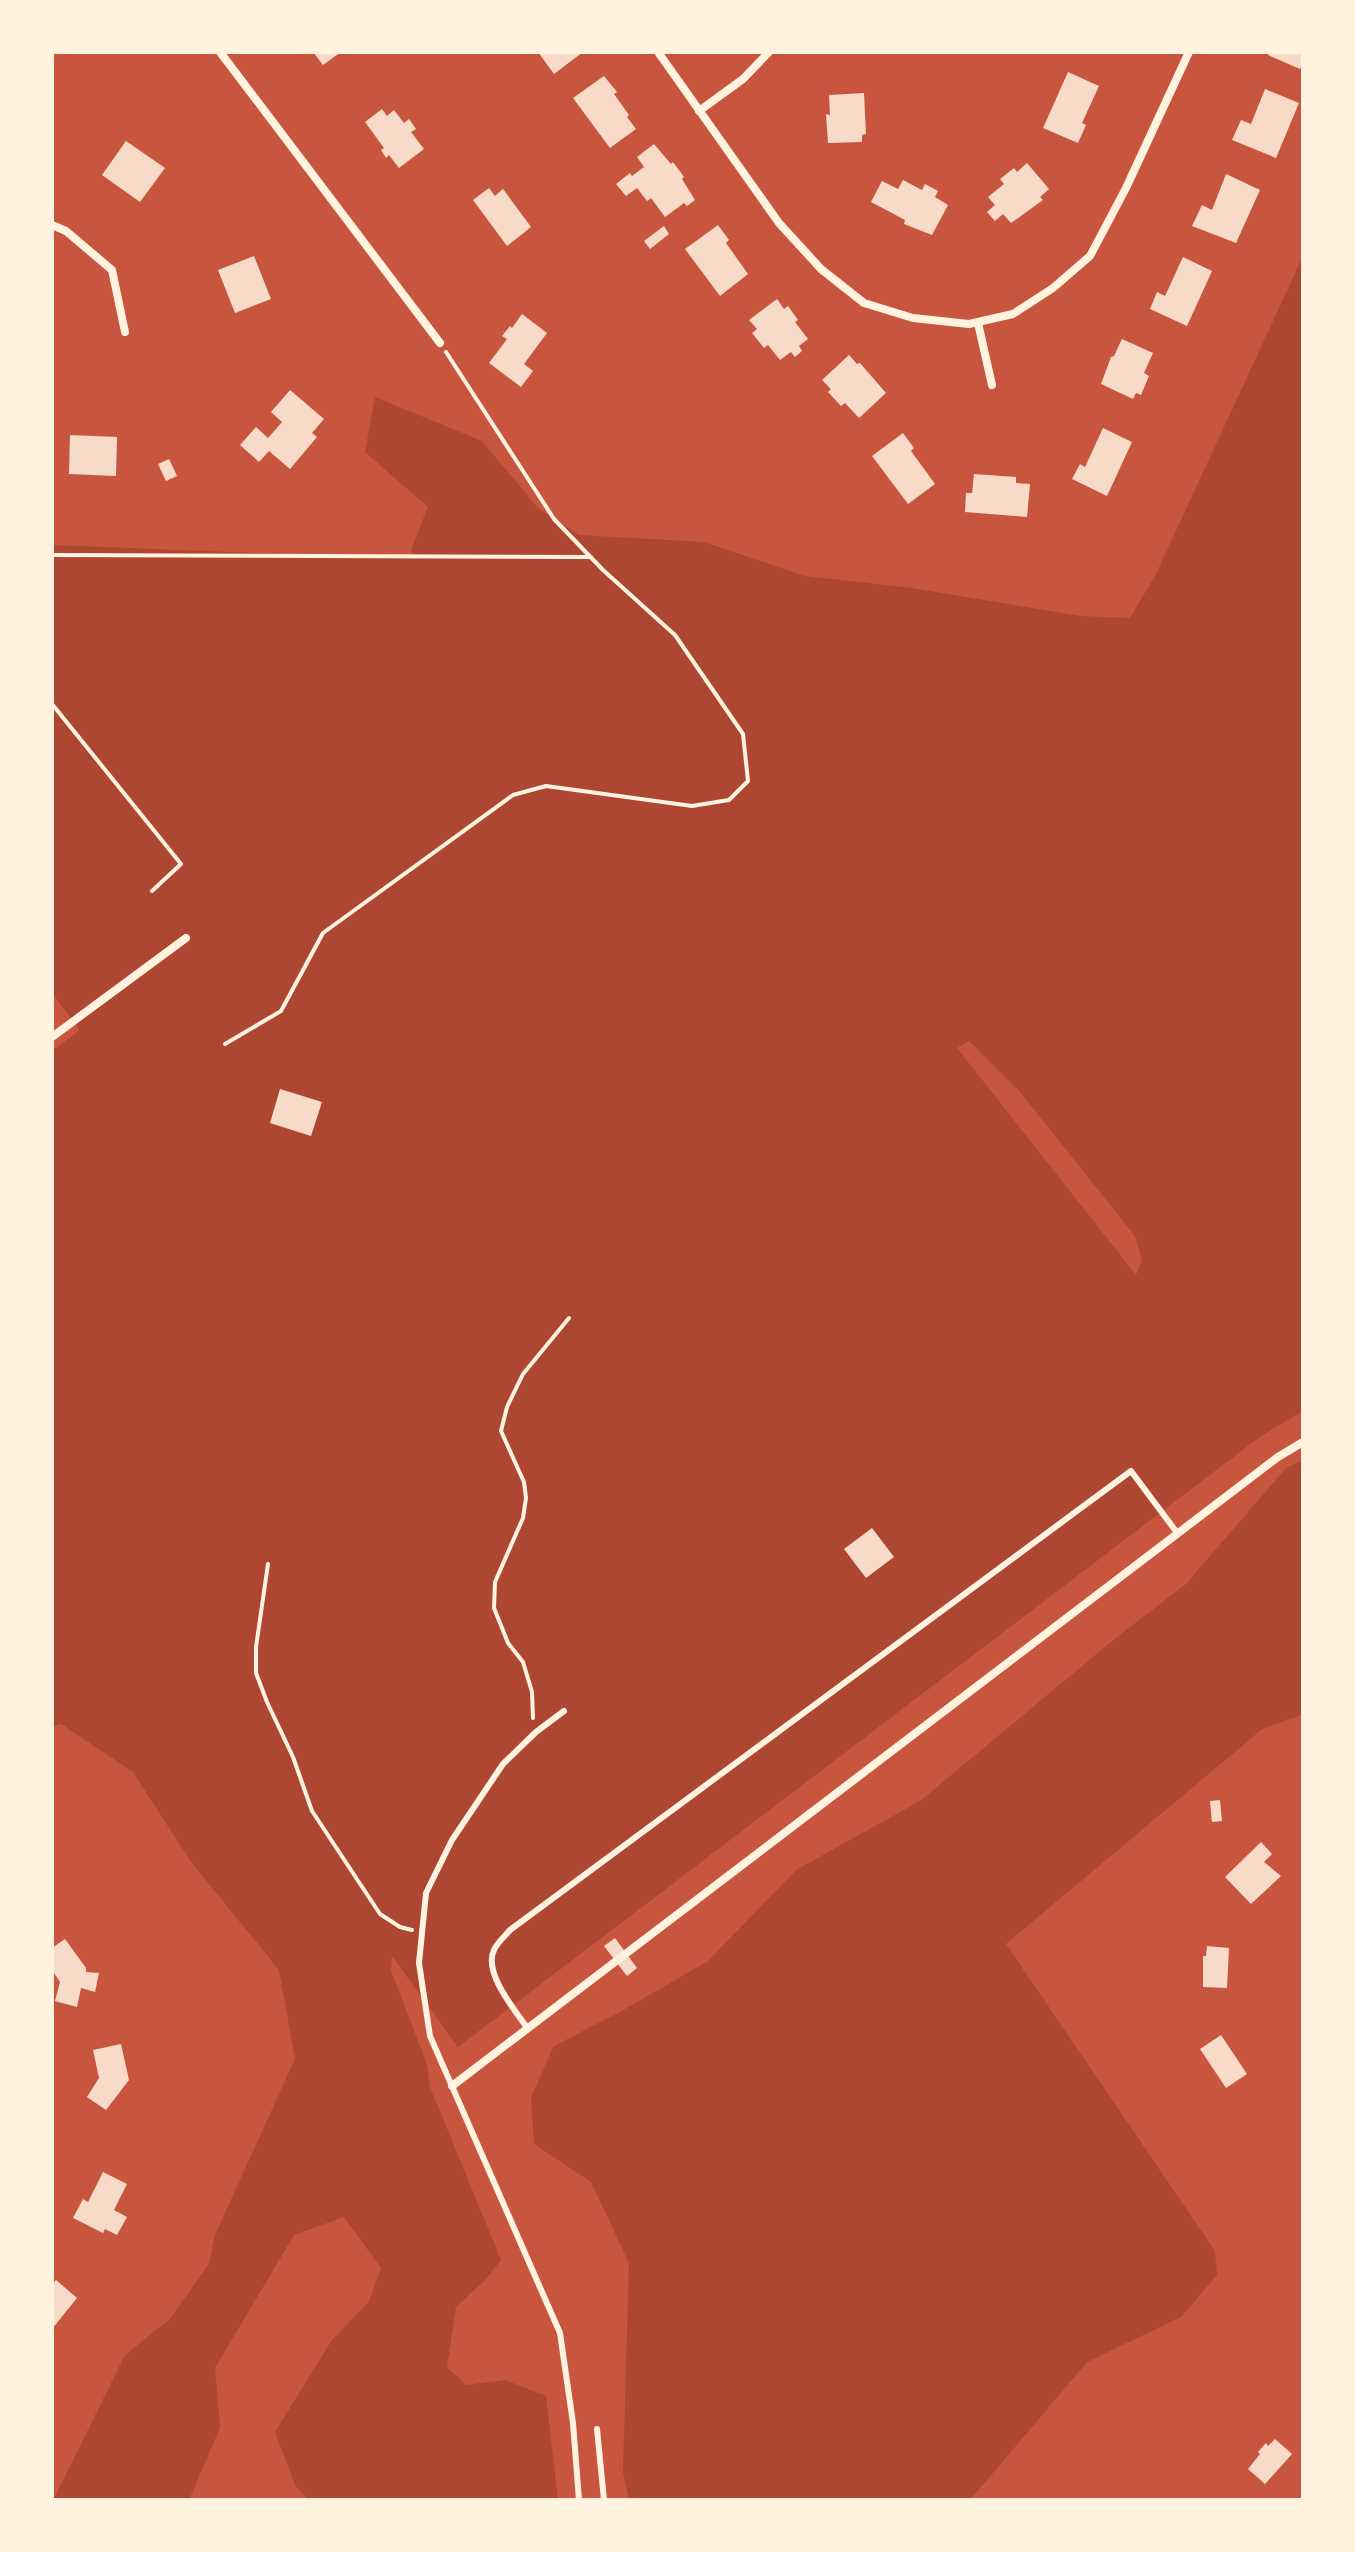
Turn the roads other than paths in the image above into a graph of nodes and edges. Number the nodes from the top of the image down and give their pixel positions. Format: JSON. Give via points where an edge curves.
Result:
{"nodes":[{"id":1,"x":220,"y":52,"type":"edge"},
{"id":2,"x":658,"y":52,"type":"edge"},
{"id":3,"x":769,"y":52,"type":"edge"},
{"id":4,"x":1189,"y":52,"type":"edge"},
{"id":5,"x":699,"y":111,"type":"junction"},
{"id":6,"x":52,"y":225,"type":"edge"},
{"id":7,"x":978,"y":323,"type":"junction"},
{"id":8,"x":125,"y":332,"type":"dead end"},
{"id":9,"x":440,"y":343,"type":"road end"},
{"id":10,"x":992,"y":385,"type":"dead end"},
{"id":11,"x":186,"y":938,"type":"dead end"},
{"id":12,"x":52,"y":1037,"type":"edge"},
{"id":13,"x":1303,"y":1442,"type":"edge"},
{"id":14,"x":1178,"y":1534,"type":"junction"},
{"id":15,"x":564,"y":1711,"type":"dead end"},
{"id":16,"x":528,"y":2029,"type":"junction"},
{"id":17,"x":452,"y":2086,"type":"junction"},
{"id":18,"x":597,"y":2429,"type":"dead end"},
{"id":19,"x":579,"y":2500,"type":"edge"},
{"id":20,"x":604,"y":2500,"type":"edge"}],
"edges":[{"from":1,"to":9,"type":"street"},
{"from":2,"to":5,"type":"street"},
{"from":3,"to":5,"type":"street"},
{"from":4,"to":7,"type":"street","via":[[1090,256],[1013,314]]},
{"from":5,"to":7,"type":"street","via":[[779,223],[821,269],[864,303],[913,318]]},
{"from":6,"to":8,"type":"street","via":[[112,270]]},
{"from":7,"to":10,"type":"street"},
{"from":11,"to":12,"type":"street"},
{"from":13,"to":14,"type":"street"},
{"from":14,"to":16,"type":"street"},
{"from":14,"to":16,"type":"lane","via":[[1131,1471],[510,1930],[494,1950],[491,1965]]},
{"from":15,"to":17,"type":"lane","via":[[503,1764],[452,1840],[426,1893],[419,1963],[430,2036]]},
{"from":16,"to":17,"type":"street"},
{"from":17,"to":19,"type":"lane","via":[[560,2333]]},
{"from":18,"to":20,"type":"lane"}]}
